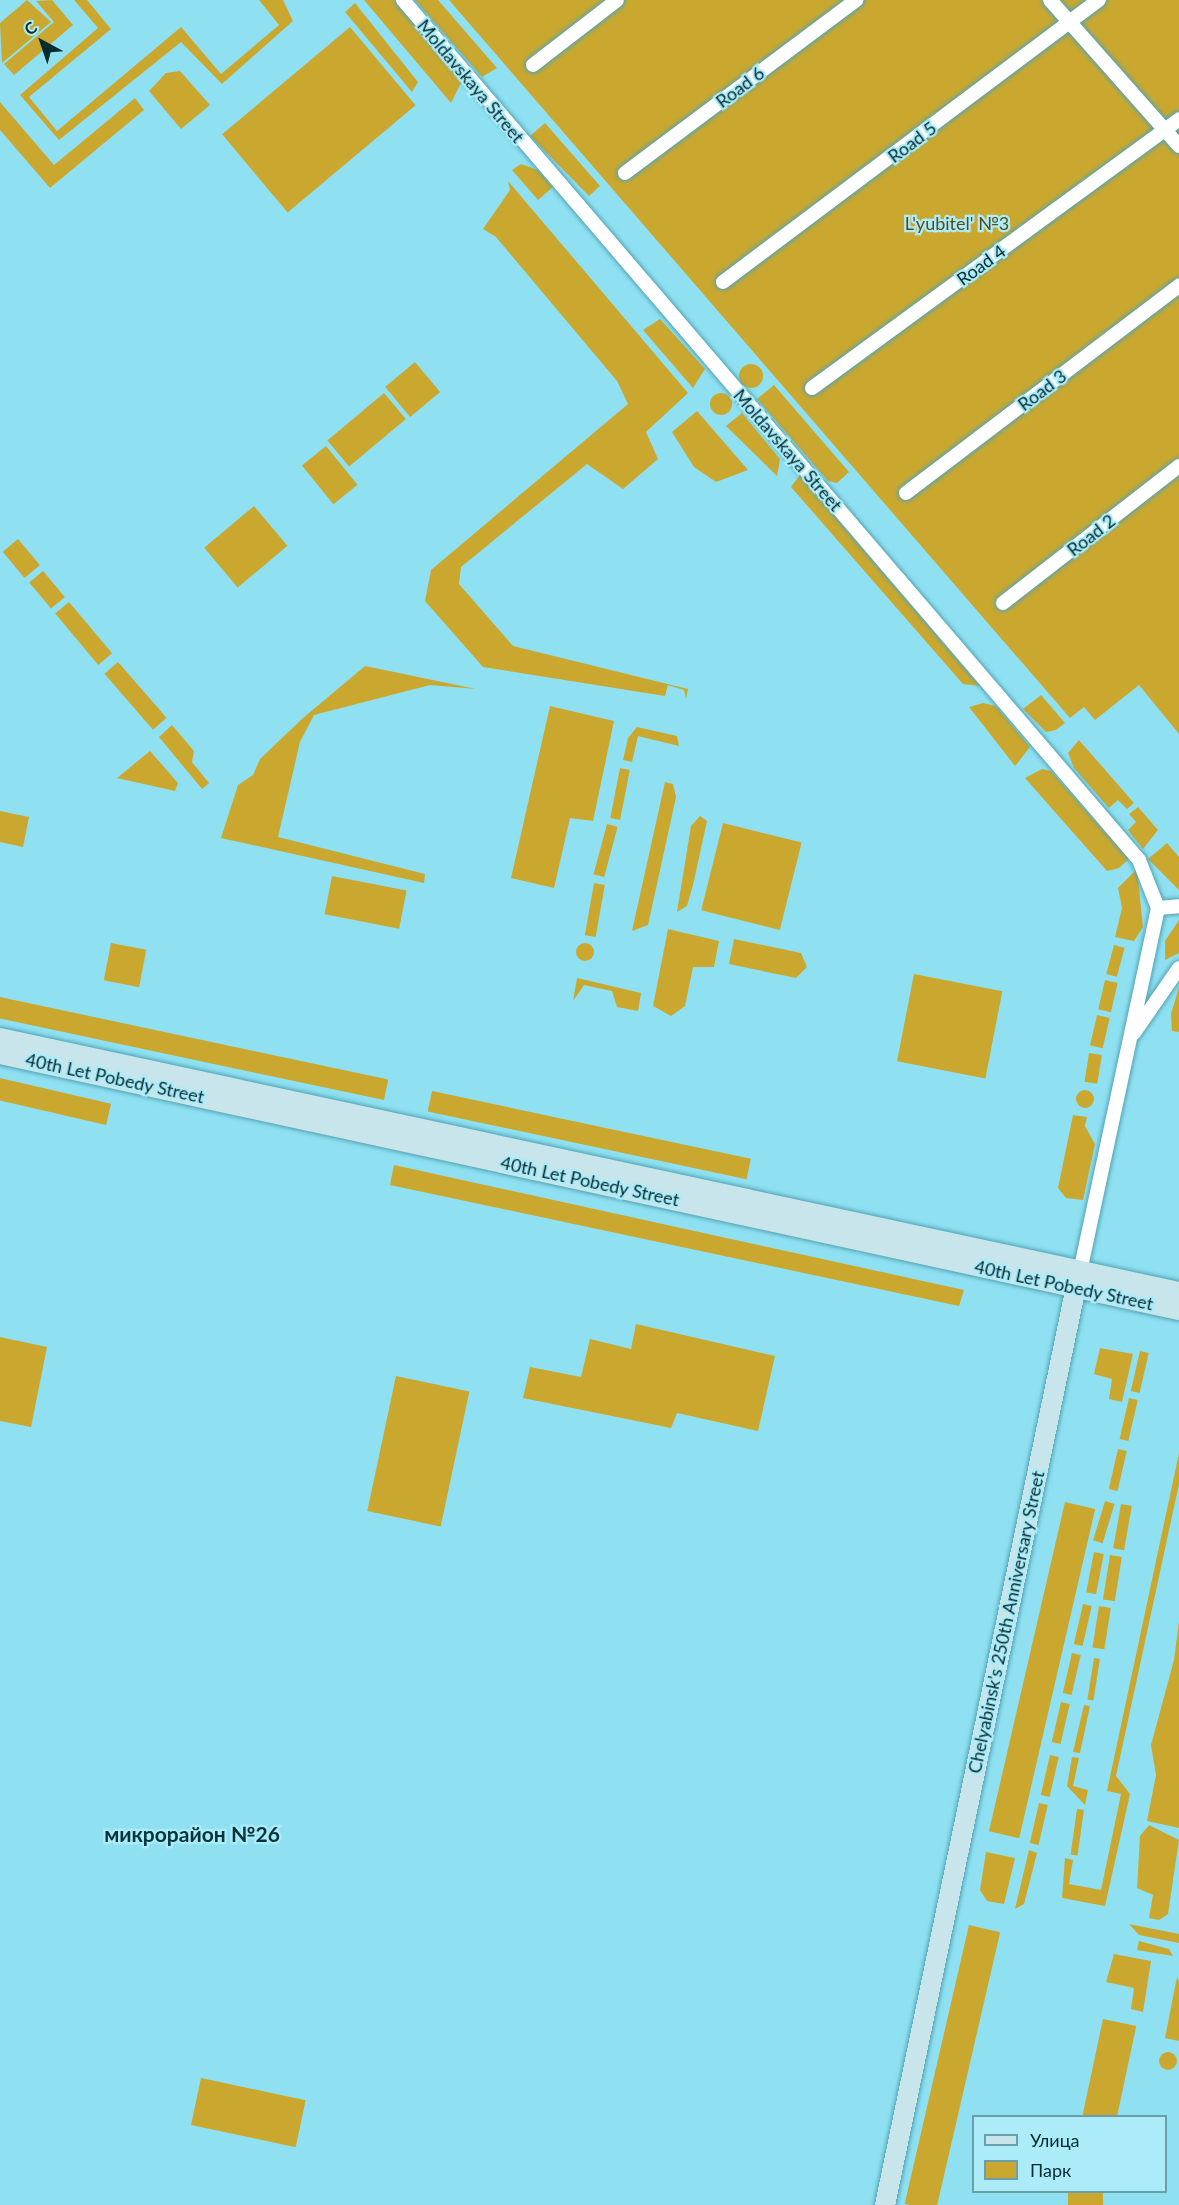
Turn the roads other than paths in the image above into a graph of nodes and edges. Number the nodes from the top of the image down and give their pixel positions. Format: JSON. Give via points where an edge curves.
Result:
{"nodes":[{"id":1,"x":403,"y":0,"type":"edge"},
{"id":2,"x":617,"y":0,"type":"edge"},
{"id":3,"x":856,"y":0,"type":"edge"},
{"id":4,"x":1050,"y":0,"type":"edge"},
{"id":5,"x":1099,"y":0,"type":"edge"},
{"id":6,"x":1070,"y":24,"type":"junction"},
{"id":7,"x":533,"y":65,"type":"dead end"},
{"id":8,"x":1179,"y":119,"type":"edge"},
{"id":9,"x":1166,"y":131,"type":"junction"},
{"id":10,"x":1179,"y":146,"type":"edge"},
{"id":11,"x":625,"y":174,"type":"dead end"},
{"id":12,"x":723,"y":282,"type":"dead end"},
{"id":13,"x":1179,"y":286,"type":"edge"},
{"id":14,"x":812,"y":388,"type":"dead end"},
{"id":15,"x":1179,"y":466,"type":"edge"},
{"id":16,"x":906,"y":493,"type":"dead end"},
{"id":17,"x":1003,"y":603,"type":"dead end"},
{"id":18,"x":1179,"y":906,"type":"edge"},
{"id":19,"x":1158,"y":908,"type":"junction"},
{"id":20,"x":1179,"y":968,"type":"edge"},
{"id":21,"x":0,"y":1038,"type":"edge"},
{"id":22,"x":1129,"y":1039,"type":"junction"},
{"id":23,"x":0,"y":1054,"type":"edge"},
{"id":24,"x":352,"y":1119,"type":"junction"},
{"id":25,"x":1078,"y":1279,"type":"junction"},
{"id":26,"x":1179,"y":1292,"type":"edge"},
{"id":27,"x":1179,"y":1310,"type":"edge"},
{"id":28,"x":885,"y":2205,"type":"edge"}],
"edges":[{"from":1,"to":19,"type":"street","name":"Moldavskaya Street","via":[[1139,860]]},
{"from":2,"to":7,"type":"street"},
{"from":3,"to":11,"type":"street","name":"Road 6"},
{"from":4,"to":6,"type":"street"},
{"from":5,"to":6,"type":"street","name":"Road 5"},
{"from":6,"to":9,"type":"street"},
{"from":6,"to":12,"type":"street","name":"Road 5"},
{"from":8,"to":9,"type":"street","name":"Road 4"},
{"from":9,"to":10,"type":"street"},
{"from":9,"to":14,"type":"street","name":"Road 4"},
{"from":13,"to":16,"type":"street","name":"Road 3"},
{"from":15,"to":17,"type":"street","name":"Road 2"},
{"from":18,"to":19,"type":"street"},
{"from":19,"to":22,"type":"street","name":"Chelyabinsk's 250th Anniversary Street"},
{"from":20,"to":22,"type":"street","name":"Chelyabinsk's 250th Anniversary Street"},
{"from":21,"to":24,"type":"street","name":"40th Let Pobedy Street"},
{"from":22,"to":25,"type":"street","name":"Chelyabinsk's 250th Anniversary Street"},
{"from":23,"to":24,"type":"street","name":"40th Let Pobedy Street"},
{"from":24,"to":25,"type":"street","name":"40th Let Pobedy Street"},
{"from":25,"to":26,"type":"street","name":"40th Let Pobedy Street"},
{"from":25,"to":27,"type":"street","name":"40th Let Pobedy Street"},
{"from":25,"to":28,"type":"street","name":"Chelyabinsk's 250th Anniversary Street"}]}
